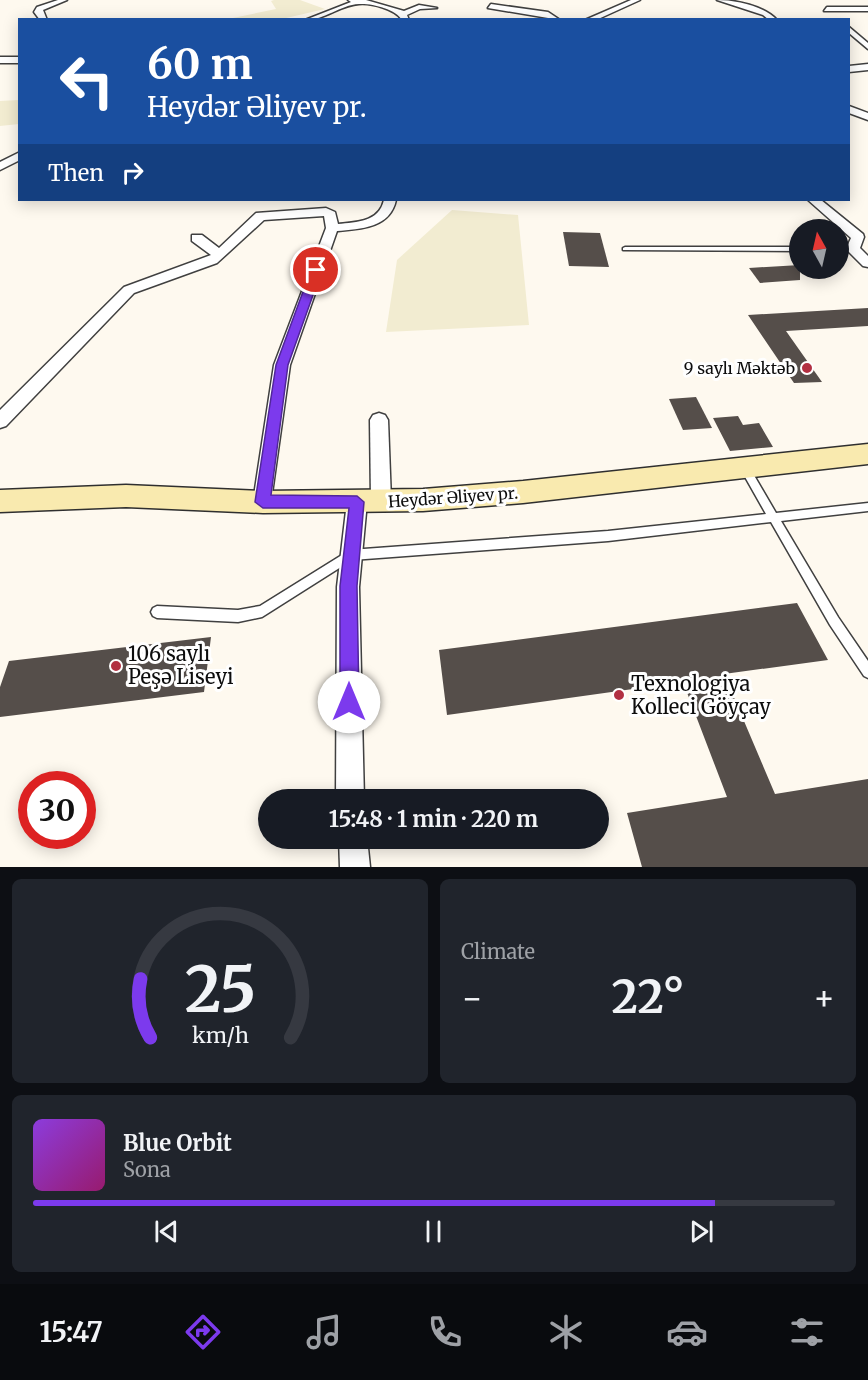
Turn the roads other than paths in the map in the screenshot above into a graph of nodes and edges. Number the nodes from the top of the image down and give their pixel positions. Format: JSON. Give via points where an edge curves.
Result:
{"nodes":[{"id":1,"x":64,"y":0,"type":"edge"},
{"id":2,"x":351,"y":0,"type":"edge"},
{"id":3,"x":637,"y":0,"type":"edge"},
{"id":4,"x":720,"y":0,"type":"edge"},
{"id":5,"x":362,"y":1,"type":"edge"},
{"id":6,"x":402,"y":4,"type":"dead end"},
{"id":7,"x":708,"y":4,"type":"dead end"},
{"id":8,"x":491,"y":6,"type":"dead end"},
{"id":9,"x":433,"y":8,"type":"dead end"},
{"id":10,"x":746,"y":8,"type":"junction"},
{"id":11,"x":393,"y":9,"type":"junction"},
{"id":12,"x":868,"y":9,"type":"edge"},
{"id":13,"x":405,"y":17,"type":"edge"},
{"id":14,"x":42,"y":18,"type":"edge"},
{"id":15,"x":314,"y":18,"type":"edge"},
{"id":16,"x":554,"y":18,"type":"edge"},
{"id":17,"x":593,"y":18,"type":"edge"},
{"id":18,"x":772,"y":18,"type":"edge"},
{"id":19,"x":836,"y":18,"type":"edge"},
{"id":20,"x":850,"y":28,"type":"edge"},
{"id":21,"x":850,"y":29,"type":"edge"},
{"id":22,"x":862,"y":29,"type":"dead end"},
{"id":23,"x":868,"y":47,"type":"edge"},
{"id":24,"x":0,"y":60,"type":"edge"},
{"id":25,"x":18,"y":60,"type":"edge"},
{"id":26,"x":868,"y":67,"type":"edge"},
{"id":27,"x":850,"y":69,"type":"edge"},
{"id":28,"x":850,"y":109,"type":"edge"},
{"id":29,"x":868,"y":117,"type":"edge"},
{"id":30,"x":18,"y":156,"type":"edge"},
{"id":31,"x":0,"y":167,"type":"edge"},
{"id":32,"x":390,"y":201,"type":"edge"},
{"id":33,"x":815,"y":201,"type":"edge"},
{"id":34,"x":332,"y":228,"type":"junction"},
{"id":35,"x":197,"y":238,"type":"dead end"},
{"id":36,"x":625,"y":249,"type":"dead end"},
{"id":37,"x":789,"y":249,"type":"edge"},
{"id":38,"x":849,"y":249,"type":"edge"},
{"id":39,"x":853,"y":249,"type":"junction"},
{"id":40,"x":220,"y":255,"type":"junction"},
{"id":41,"x":868,"y":263,"type":"edge"},
{"id":42,"x":379,"y":420,"type":"dead end"},
{"id":43,"x":0,"y":421,"type":"edge"},
{"id":44,"x":868,"y":454,"type":"edge"},
{"id":45,"x":746,"y":468,"type":"junction"},
{"id":46,"x":0,"y":501,"type":"edge"},
{"id":47,"x":263,"y":502,"type":"junction"},
{"id":48,"x":369,"y":502,"type":"junction"},
{"id":49,"x":868,"y":507,"type":"edge"},
{"id":50,"x":773,"y":518,"type":"junction"},
{"id":51,"x":350,"y":555,"type":"junction"},
{"id":52,"x":157,"y":612,"type":"dead end"},
{"id":53,"x":868,"y":672,"type":"edge"},
{"id":54,"x":350,"y":789,"type":"edge"},
{"id":55,"x":354,"y":849,"type":"edge"},
{"id":56,"x":355,"y":867,"type":"edge"}],
"edges":[{"from":1,"to":14,"type":"street","via":[[40,9]]},
{"from":2,"to":5,"type":"street"},
{"from":3,"to":17,"type":"street"},
{"from":4,"to":10,"type":"street"},
{"from":5,"to":11,"type":"street"},
{"from":5,"to":15,"type":"street"},
{"from":6,"to":11,"type":"street"},
{"from":7,"to":10,"type":"street"},
{"from":8,"to":16,"type":"street"},
{"from":9,"to":13,"type":"street","via":[[419,7]]},
{"from":10,"to":18,"type":"street"},
{"from":11,"to":13,"type":"street"},
{"from":12,"to":19,"type":"street","via":[[824,7]]},
{"from":20,"to":22,"type":"street"},
{"from":21,"to":23,"type":"street"},
{"from":24,"to":25,"type":"street"},
{"from":26,"to":27,"type":"street"},
{"from":28,"to":29,"type":"street"},
{"from":30,"to":31,"type":"street"},
{"from":32,"to":34,"type":"street","via":[[387,213],[380,219]]},
{"from":33,"to":39,"type":"street","via":[[858,237]]},
{"from":34,"to":40,"type":"street","via":[[331,214],[326,212],[260,216]]},
{"from":34,"to":47,"type":"street","via":[[282,365]]},
{"from":35,"to":40,"type":"street"},
{"from":36,"to":37,"type":"lane"},
{"from":38,"to":39,"type":"lane"},
{"from":39,"to":41,"type":"street"},
{"from":40,"to":43,"type":"street","via":[[129,290]]},
{"from":42,"to":48,"type":"street"},
{"from":44,"to":45,"type":"main road","name":"Heydər Əliyev pr."},
{"from":45,"to":48,"type":"main road","name":"Heydər Əliyev pr.","via":[[523,492]]},
{"from":45,"to":50,"type":"lane"},
{"from":46,"to":47,"type":"main road","name":"Heydər Əliyev pr.","via":[[126,496]]},
{"from":47,"to":48,"type":"main road","name":"Heydər Əliyev pr."},
{"from":48,"to":51,"type":"street"},
{"from":49,"to":50,"type":"lane"},
{"from":50,"to":51,"type":"lane","via":[[608,536]]},
{"from":50,"to":53,"type":"lane"},
{"from":51,"to":52,"type":"lane","via":[[262,611],[238,616]]},
{"from":51,"to":54,"type":"street"},
{"from":55,"to":56,"type":"street"}]}
